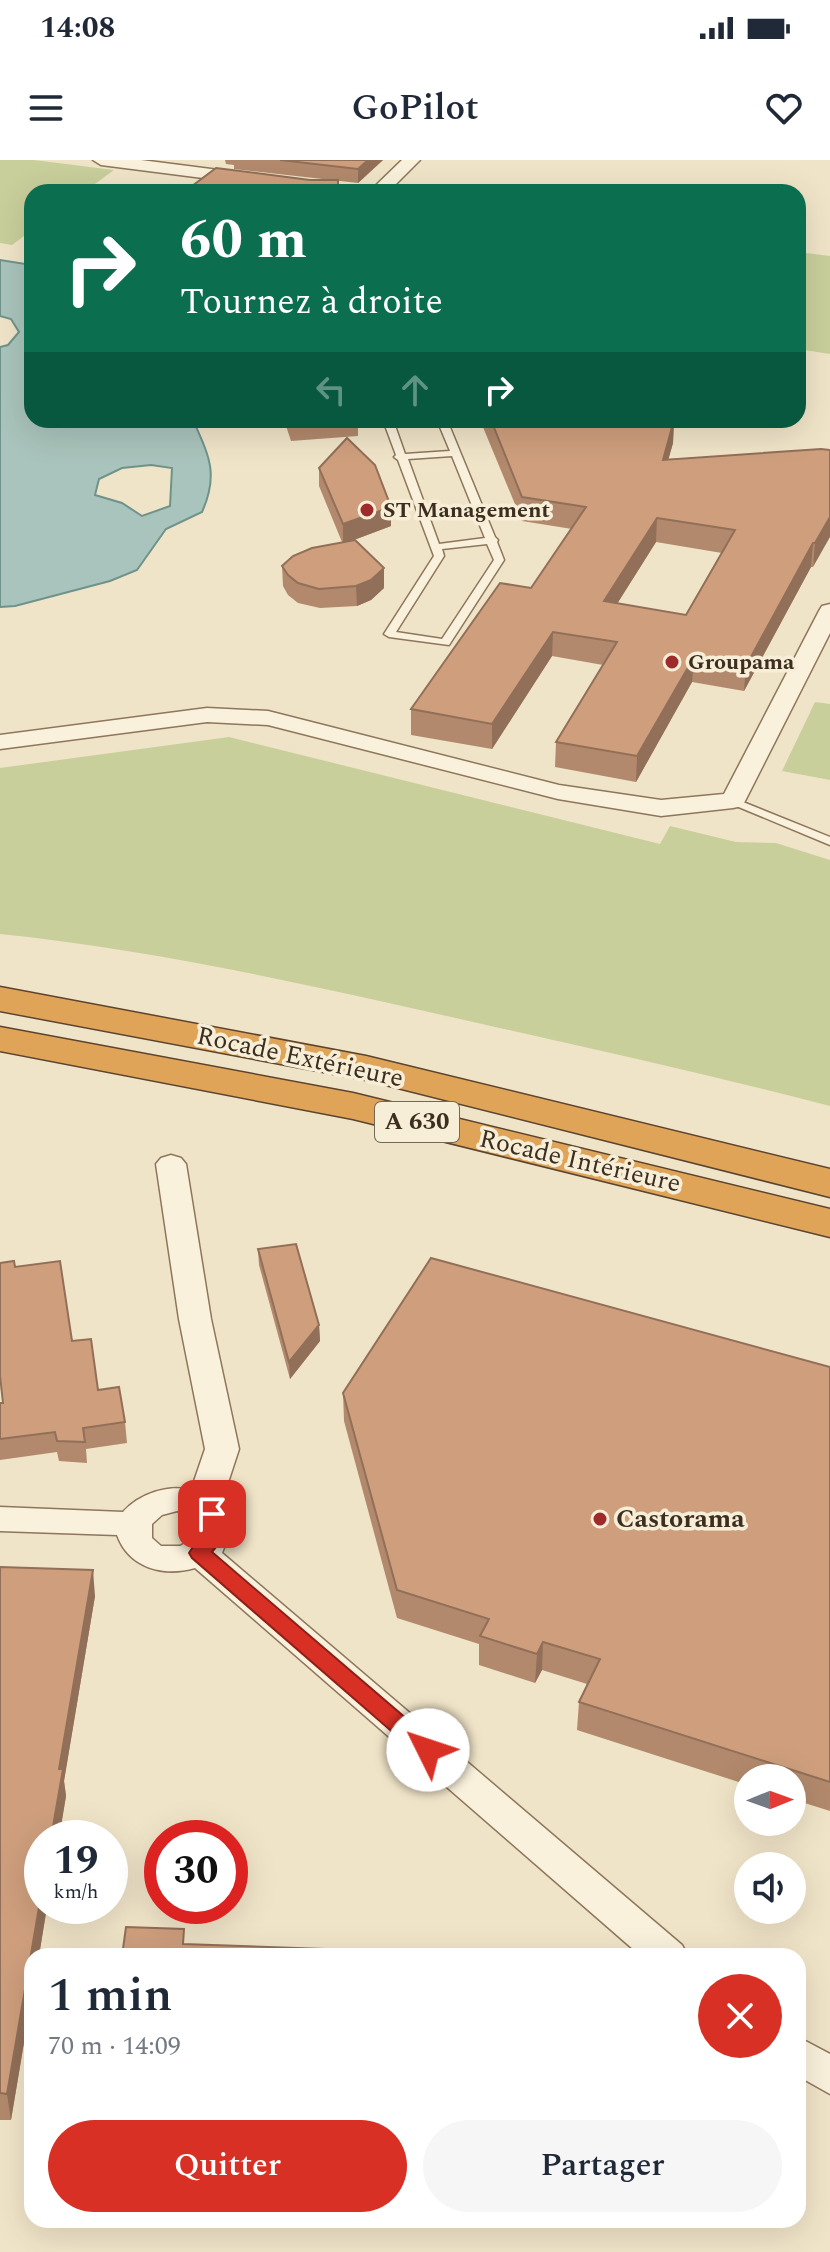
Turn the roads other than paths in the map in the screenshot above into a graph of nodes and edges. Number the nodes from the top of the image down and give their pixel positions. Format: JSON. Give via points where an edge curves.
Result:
{"nodes":[{"id":1,"x":101,"y":160,"type":"edge"},
{"id":2,"x":412,"y":160,"type":"edge"},
{"id":3,"x":288,"y":184,"type":"edge"},
{"id":4,"x":386,"y":184,"type":"edge"},
{"id":5,"x":390,"y":428,"type":"edge"},
{"id":6,"x":445,"y":428,"type":"edge"},
{"id":7,"x":456,"y":453,"type":"junction"},
{"id":8,"x":399,"y":457,"type":"junction"},
{"id":9,"x":493,"y":540,"type":"junction"},
{"id":10,"x":436,"y":547,"type":"junction"},
{"id":11,"x":830,"y":611,"type":"edge"},
{"id":12,"x":0,"y":742,"type":"edge"},
{"id":13,"x":733,"y":801,"type":"junction"},
{"id":14,"x":830,"y":841,"type":"edge"},
{"id":15,"x":0,"y":999,"type":"edge"},
{"id":16,"x":0,"y":1039,"type":"edge"},
{"id":17,"x":171,"y":1164,"type":"dead end"},
{"id":18,"x":830,"y":1183,"type":"edge"},
{"id":19,"x":830,"y":1223,"type":"edge"},
{"id":20,"x":203,"y":1506,"type":"junction"},
{"id":21,"x":0,"y":1519,"type":"edge"},
{"id":22,"x":133,"y":1524,"type":"junction"},
{"id":23,"x":200,"y":1553,"type":"junction"},
{"id":24,"x":659,"y":1948,"type":"edge"},
{"id":25,"x":806,"y":2060,"type":"edge"},
{"id":26,"x":830,"y":2076,"type":"edge"}],
"edges":[{"from":1,"to":3,"type":"street"},
{"from":2,"to":4,"type":"street"},
{"from":5,"to":8,"type":"lane"},
{"from":6,"to":7,"type":"lane"},
{"from":7,"to":8,"type":"lane"},
{"from":7,"to":9,"type":"lane"},
{"from":8,"to":10,"type":"lane"},
{"from":9,"to":10,"type":"lane"},
{"from":9,"to":10,"type":"lane","via":[[499,560],[445,643],[389,634],[439,556]]},
{"from":11,"to":13,"type":"street"},
{"from":12,"to":13,"type":"street","via":[[207,715],[268,718],[558,792],[661,808]]},
{"from":13,"to":14,"type":"lane"},
{"from":15,"to":18,"type":"highway","name":"Rocade Extérieure","number":"A 630","via":[[366,1068]]},
{"from":16,"to":19,"type":"highway","name":"Rocade Intérieure","number":"A 630","via":[[353,1106]]},
{"from":17,"to":20,"type":"street","via":[[222,1449]]},
{"from":20,"to":22,"type":"street","via":[[162,1501],[139,1514]]},
{"from":20,"to":23,"type":"street","via":[[216,1524],[210,1545]]},
{"from":21,"to":22,"type":"street"},
{"from":22,"to":23,"type":"street","via":[[136,1545],[157,1558]]},
{"from":23,"to":24,"type":"street"},
{"from":25,"to":26,"type":"street"}]}
